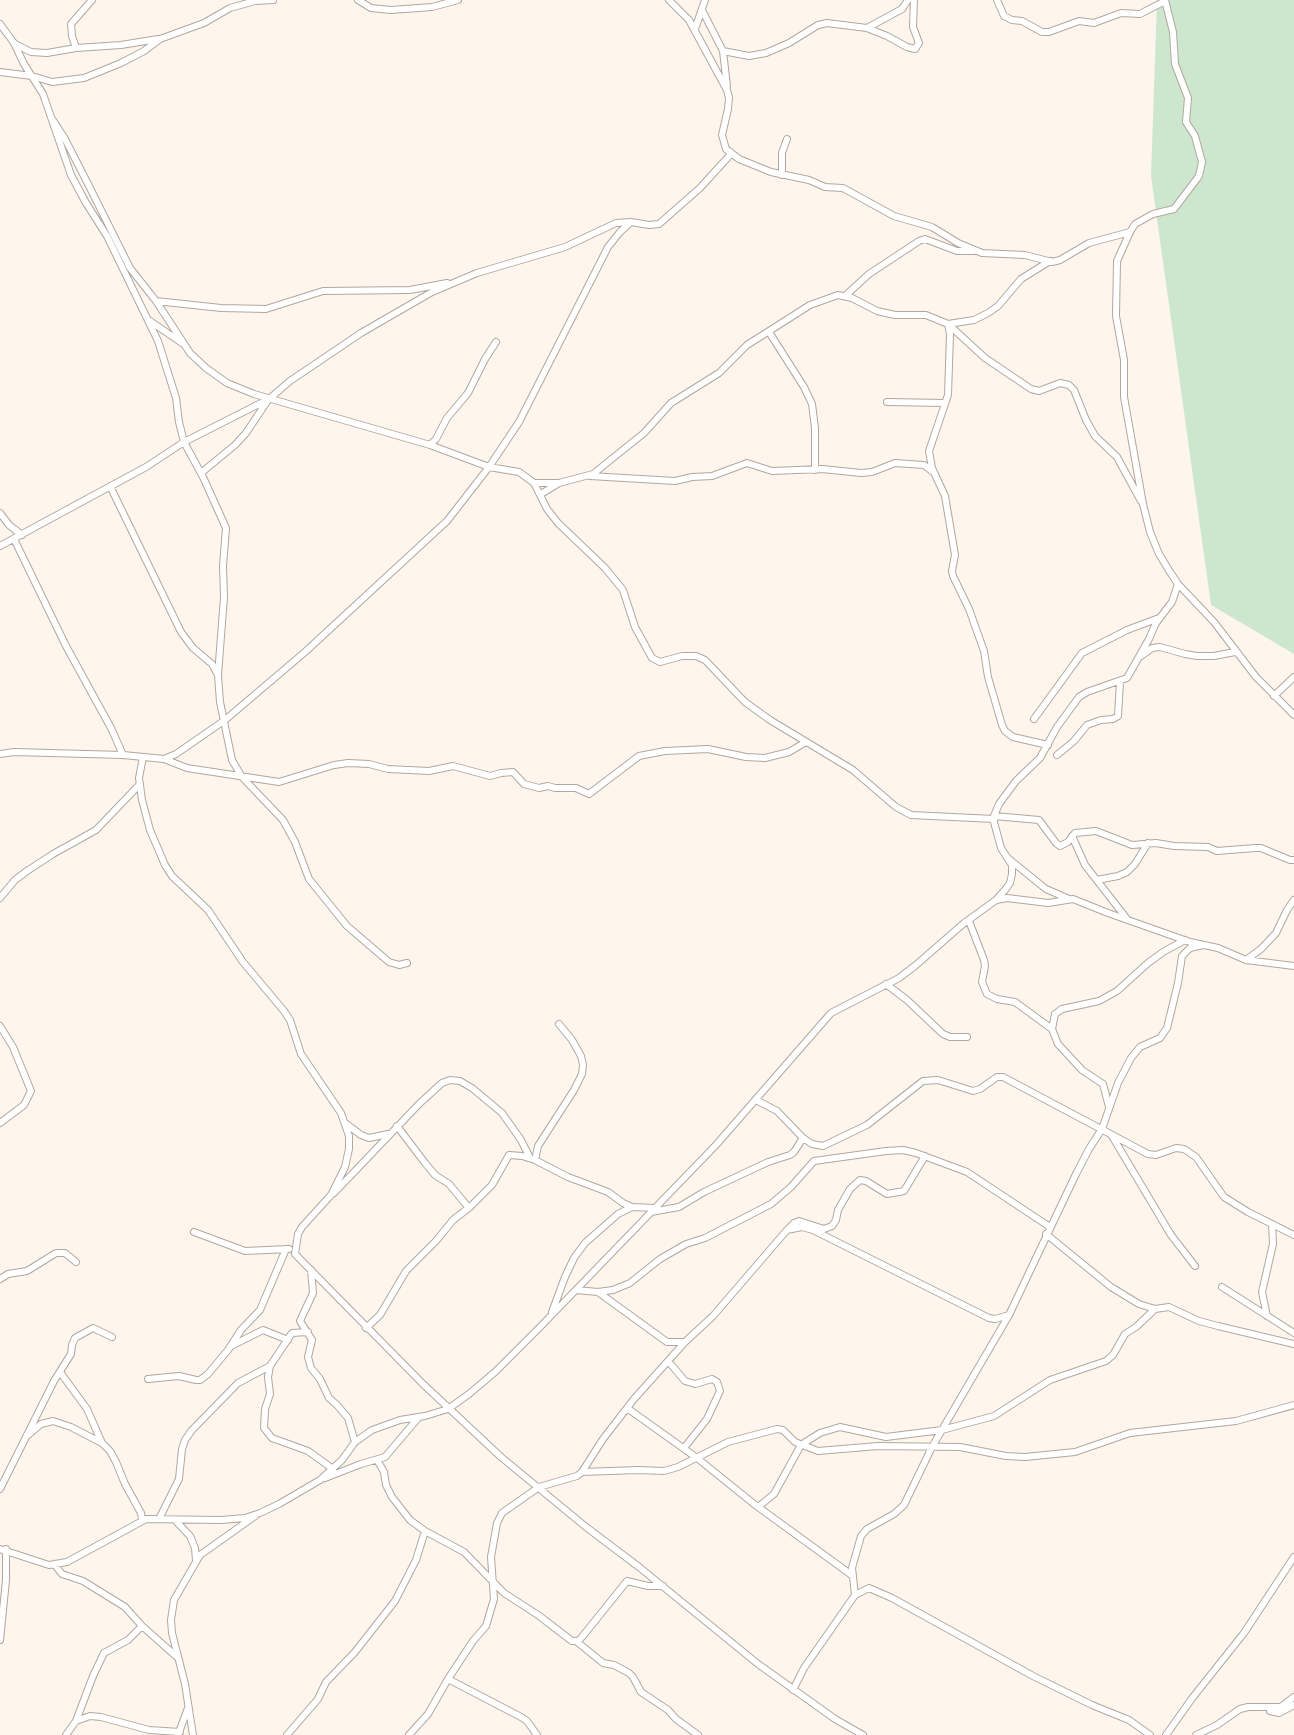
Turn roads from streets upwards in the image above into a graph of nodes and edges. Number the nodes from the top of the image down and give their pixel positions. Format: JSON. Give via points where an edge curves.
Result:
{"nodes":[{"id":1,"x":92,"y":0,"type":"edge"},
{"id":2,"x":273,"y":0,"type":"edge"},
{"id":3,"x":358,"y":0,"type":"edge"},
{"id":4,"x":458,"y":0,"type":"edge"},
{"id":5,"x":669,"y":0,"type":"edge"},
{"id":6,"x":705,"y":0,"type":"edge"},
{"id":7,"x":908,"y":0,"type":"edge"},
{"id":8,"x":914,"y":0,"type":"edge"},
{"id":9,"x":996,"y":0,"type":"edge"},
{"id":10,"x":1165,"y":0,"type":"edge"},
{"id":11,"x":702,"y":10,"type":"junction"},
{"id":12,"x":0,"y":24,"type":"edge"},
{"id":13,"x":867,"y":28,"type":"junction"},
{"id":14,"x":695,"y":29,"type":"junction"},
{"id":15,"x":160,"y":39,"type":"junction"},
{"id":16,"x":14,"y":43,"type":"junction"},
{"id":17,"x":76,"y":48,"type":"junction"},
{"id":18,"x":723,"y":51,"type":"junction"},
{"id":19,"x":0,"y":72,"type":"edge"},
{"id":20,"x":32,"y":76,"type":"junction"},
{"id":21,"x":727,"y":90,"type":"junction"},
{"id":22,"x":52,"y":120,"type":"junction"},
{"id":23,"x":787,"y":139,"type":"dead end"},
{"id":24,"x":731,"y":154,"type":"junction"},
{"id":25,"x":782,"y":175,"type":"junction"},
{"id":26,"x":631,"y":222,"type":"junction"},
{"id":27,"x":1130,"y":232,"type":"junction"},
{"id":28,"x":975,"y":251,"type":"junction"},
{"id":29,"x":1050,"y":261,"type":"junction"},
{"id":30,"x":457,"y":282,"type":"junction"},
{"id":31,"x":845,"y":296,"type":"junction"},
{"id":32,"x":156,"y":301,"type":"junction"},
{"id":33,"x":149,"y":321,"type":"junction"},
{"id":34,"x":948,"y":324,"type":"junction"},
{"id":35,"x":769,"y":332,"type":"junction"},
{"id":36,"x":496,"y":342,"type":"dead end"},
{"id":37,"x":184,"y":344,"type":"junction"},
{"id":38,"x":268,"y":398,"type":"junction"},
{"id":39,"x":887,"y":402,"type":"dead end"},
{"id":40,"x":945,"y":403,"type":"junction"},
{"id":41,"x":184,"y":442,"type":"junction"},
{"id":42,"x":430,"y":445,"type":"junction"},
{"id":43,"x":489,"y":467,"type":"junction"},
{"id":44,"x":816,"y":470,"type":"junction"},
{"id":45,"x":934,"y":472,"type":"junction"},
{"id":46,"x":201,"y":473,"type":"junction"},
{"id":47,"x":590,"y":476,"type":"junction"},
{"id":48,"x":534,"y":483,"type":"junction"},
{"id":49,"x":559,"y":483,"type":"junction"},
{"id":50,"x":110,"y":486,"type":"junction"},
{"id":51,"x":541,"y":494,"type":"junction"},
{"id":52,"x":1143,"y":504,"type":"junction"},
{"id":53,"x":0,"y":513,"type":"edge"},
{"id":54,"x":22,"y":535,"type":"junction"},
{"id":55,"x":14,"y":539,"type":"junction"},
{"id":56,"x":0,"y":546,"type":"edge"},
{"id":57,"x":1178,"y":584,"type":"junction"},
{"id":58,"x":1159,"y":618,"type":"junction"},
{"id":59,"x":1235,"y":652,"type":"junction"},
{"id":60,"x":1139,"y":658,"type":"junction"},
{"id":61,"x":218,"y":676,"type":"junction"},
{"id":62,"x":1294,"y":677,"type":"edge"},
{"id":63,"x":1120,"y":682,"type":"junction"},
{"id":64,"x":1274,"y":696,"type":"junction"},
{"id":65,"x":1294,"y":715,"type":"edge"},
{"id":66,"x":1034,"y":718,"type":"dead end"},
{"id":67,"x":225,"y":720,"type":"junction"},
{"id":68,"x":806,"y":742,"type":"junction"},
{"id":69,"x":1048,"y":745,"type":"junction"},
{"id":70,"x":0,"y":754,"type":"edge"},
{"id":71,"x":123,"y":755,"type":"junction"},
{"id":72,"x":1057,"y":755,"type":"dead end"},
{"id":73,"x":143,"y":757,"type":"junction"},
{"id":74,"x":164,"y":759,"type":"junction"},
{"id":75,"x":242,"y":777,"type":"junction"},
{"id":76,"x":140,"y":784,"type":"junction"},
{"id":77,"x":994,"y":818,"type":"junction"},
{"id":78,"x":1072,"y":836,"type":"junction"},
{"id":79,"x":1148,"y":843,"type":"junction"},
{"id":80,"x":1007,"y":858,"type":"junction"},
{"id":81,"x":1294,"y":860,"type":"edge"},
{"id":82,"x":1098,"y":880,"type":"junction"},
{"id":83,"x":0,"y":898,"type":"edge"},
{"id":84,"x":1069,"y":899,"type":"junction"},
{"id":85,"x":996,"y":900,"type":"junction"},
{"id":86,"x":1294,"y":900,"type":"edge"},
{"id":87,"x":1126,"y":919,"type":"junction"},
{"id":88,"x":969,"y":921,"type":"junction"},
{"id":89,"x":1184,"y":940,"type":"junction"},
{"id":90,"x":1203,"y":945,"type":"junction"},
{"id":91,"x":1246,"y":960,"type":"junction"},
{"id":92,"x":407,"y":963,"type":"dead end"},
{"id":93,"x":1294,"y":966,"type":"edge"},
{"id":94,"x":886,"y":984,"type":"junction"},
{"id":95,"x":559,"y":1024,"type":"dead end"},
{"id":96,"x":0,"y":1026,"type":"edge"},
{"id":97,"x":1052,"y":1029,"type":"junction"},
{"id":98,"x":967,"y":1037,"type":"dead end"},
{"id":99,"x":756,"y":1100,"type":"junction"},
{"id":100,"x":1110,"y":1109,"type":"junction"},
{"id":101,"x":344,"y":1122,"type":"junction"},
{"id":102,"x":0,"y":1123,"type":"edge"},
{"id":103,"x":398,"y":1126,"type":"junction"},
{"id":104,"x":1102,"y":1129,"type":"junction"},
{"id":105,"x":390,"y":1134,"type":"junction"},
{"id":106,"x":1112,"y":1134,"type":"junction"},
{"id":107,"x":804,"y":1138,"type":"junction"},
{"id":108,"x":926,"y":1156,"type":"junction"},
{"id":109,"x":533,"y":1159,"type":"junction"},
{"id":110,"x":331,"y":1195,"type":"junction"},
{"id":111,"x":632,"y":1206,"type":"junction"},
{"id":112,"x":468,"y":1208,"type":"junction"},
{"id":113,"x":653,"y":1210,"type":"junction"},
{"id":114,"x":1272,"y":1224,"type":"junction"},
{"id":115,"x":1050,"y":1227,"type":"junction"},
{"id":116,"x":194,"y":1232,"type":"dead end"},
{"id":117,"x":785,"y":1233,"type":"junction"},
{"id":118,"x":1046,"y":1234,"type":"junction"},
{"id":119,"x":1294,"y":1235,"type":"edge"},
{"id":120,"x":295,"y":1248,"type":"junction"},
{"id":121,"x":286,"y":1249,"type":"junction"},
{"id":122,"x":76,"y":1262,"type":"dead end"},
{"id":123,"x":1195,"y":1266,"type":"dead end"},
{"id":124,"x":311,"y":1270,"type":"junction"},
{"id":125,"x":0,"y":1279,"type":"edge"},
{"id":126,"x":1222,"y":1288,"type":"dead end"},
{"id":127,"x":576,"y":1290,"type":"junction"},
{"id":128,"x":598,"y":1292,"type":"junction"},
{"id":129,"x":1155,"y":1309,"type":"junction"},
{"id":130,"x":1009,"y":1315,"type":"junction"},
{"id":131,"x":551,"y":1316,"type":"junction"},
{"id":132,"x":1267,"y":1316,"type":"junction"},
{"id":133,"x":366,"y":1328,"type":"junction"},
{"id":134,"x":308,"y":1332,"type":"junction"},
{"id":135,"x":1294,"y":1333,"type":"edge"},
{"id":136,"x":112,"y":1337,"type":"dead end"},
{"id":137,"x":288,"y":1340,"type":"junction"},
{"id":138,"x":685,"y":1342,"type":"junction"},
{"id":139,"x":1294,"y":1344,"type":"edge"},
{"id":140,"x":231,"y":1346,"type":"junction"},
{"id":141,"x":668,"y":1361,"type":"junction"},
{"id":142,"x":270,"y":1366,"type":"junction"},
{"id":143,"x":60,"y":1372,"type":"junction"},
{"id":144,"x":148,"y":1379,"type":"dead end"},
{"id":145,"x":1294,"y":1405,"type":"edge"},
{"id":146,"x":627,"y":1408,"type":"junction"},
{"id":147,"x":448,"y":1409,"type":"junction"},
{"id":148,"x":419,"y":1417,"type":"junction"},
{"id":149,"x":942,"y":1430,"type":"junction"},
{"id":150,"x":25,"y":1438,"type":"junction"},
{"id":151,"x":355,"y":1442,"type":"junction"},
{"id":152,"x":102,"y":1443,"type":"junction"},
{"id":153,"x":801,"y":1445,"type":"junction"},
{"id":154,"x":932,"y":1447,"type":"junction"},
{"id":155,"x":684,"y":1448,"type":"junction"},
{"id":156,"x":698,"y":1458,"type":"junction"},
{"id":157,"x":377,"y":1460,"type":"junction"},
{"id":158,"x":333,"y":1468,"type":"junction"},
{"id":159,"x":582,"y":1472,"type":"junction"},
{"id":160,"x":320,"y":1480,"type":"junction"},
{"id":161,"x":539,"y":1487,"type":"junction"},
{"id":162,"x":0,"y":1489,"type":"edge"},
{"id":163,"x":758,"y":1507,"type":"junction"},
{"id":164,"x":260,"y":1513,"type":"junction"},
{"id":165,"x":159,"y":1519,"type":"junction"},
{"id":166,"x":142,"y":1520,"type":"junction"},
{"id":167,"x":175,"y":1520,"type":"junction"},
{"id":168,"x":426,"y":1531,"type":"junction"},
{"id":169,"x":3,"y":1549,"type":"edge"},
{"id":170,"x":1294,"y":1557,"type":"edge"},
{"id":171,"x":196,"y":1561,"type":"junction"},
{"id":172,"x":54,"y":1564,"type":"junction"},
{"id":173,"x":853,"y":1576,"type":"junction"},
{"id":174,"x":492,"y":1579,"type":"junction"},
{"id":175,"x":663,"y":1586,"type":"junction"},
{"id":176,"x":855,"y":1595,"type":"junction"},
{"id":177,"x":142,"y":1626,"type":"junction"},
{"id":178,"x":0,"y":1640,"type":"edge"},
{"id":179,"x":576,"y":1641,"type":"junction"},
{"id":180,"x":177,"y":1657,"type":"junction"},
{"id":181,"x":448,"y":1679,"type":"junction"},
{"id":182,"x":793,"y":1690,"type":"junction"},
{"id":183,"x":1294,"y":1697,"type":"edge"},
{"id":184,"x":1294,"y":1705,"type":"edge"},
{"id":185,"x":188,"y":1707,"type":"junction"},
{"id":186,"x":1255,"y":1707,"type":"junction"},
{"id":187,"x":76,"y":1721,"type":"junction"},
{"id":188,"x":179,"y":1733,"type":"edge"},
{"id":189,"x":412,"y":1734,"type":"edge"},
{"id":190,"x":534,"y":1734,"type":"edge"},
{"id":191,"x":696,"y":1734,"type":"edge"},
{"id":192,"x":66,"y":1735,"type":"edge"},
{"id":193,"x":193,"y":1735,"type":"edge"},
{"id":194,"x":287,"y":1735,"type":"edge"},
{"id":195,"x":863,"y":1735,"type":"edge"},
{"id":196,"x":1150,"y":1735,"type":"edge"},
{"id":197,"x":1166,"y":1735,"type":"edge"},
{"id":198,"x":1196,"y":1735,"type":"edge"}],
"edges":[{"from":1,"to":17,"type":"street","via":[[72,24]]},
{"from":2,"to":15,"type":"street","via":[[242,3],[204,23]]},
{"from":3,"to":4,"type":"street","via":[[371,8],[391,10],[432,7]]},
{"from":5,"to":14,"type":"street"},
{"from":6,"to":11,"type":"street"},
{"from":7,"to":13,"type":"street","via":[[902,9]]},
{"from":8,"to":13,"type":"street","via":[[913,27],[919,43],[915,48],[907,47]]},
{"from":9,"to":10,"type":"street","via":[[1004,16],[1022,21],[1042,32],[1079,21],[1094,23],[1120,13],[1140,14]]},
{"from":10,"to":27,"type":"street","via":[[1173,32],[1175,64],[1188,98],[1186,122],[1195,136],[1202,162],[1200,173],[1174,209],[1141,219]]},
{"from":11,"to":14,"type":"street"},
{"from":11,"to":18,"type":"street"},
{"from":12,"to":16,"type":"street"},
{"from":13,"to":18,"type":"street","via":[[823,23],[789,43],[762,54],[741,56]]},
{"from":14,"to":21,"type":"street"},
{"from":15,"to":17,"type":"street"},
{"from":15,"to":20,"type":"street","via":[[135,57],[84,78],[58,82]]},
{"from":16,"to":17,"type":"street","via":[[38,53]]},
{"from":16,"to":20,"type":"street"},
{"from":18,"to":21,"type":"street"},
{"from":19,"to":20,"type":"street"},
{"from":20,"to":22,"type":"street","via":[[43,94]]},
{"from":21,"to":24,"type":"street","via":[[728,109],[722,135],[724,145]]},
{"from":22,"to":32,"type":"street","via":[[65,139],[126,263]]},
{"from":22,"to":33,"type":"street","via":[[55,135],[71,175],[107,236]]},
{"from":23,"to":25,"type":"street","via":[[782,153]]},
{"from":24,"to":25,"type":"street","via":[[756,167]]},
{"from":24,"to":26,"type":"street","via":[[700,188],[659,224]]},
{"from":25,"to":28,"type":"street","via":[[809,180],[825,187],[843,188],[894,216],[932,227]]},
{"from":26,"to":30,"type":"street","via":[[616,223],[565,247],[477,273]]},
{"from":26,"to":43,"type":"street","via":[[608,247],[519,422]]},
{"from":27,"to":29,"type":"street","via":[[1089,243],[1060,260]]},
{"from":27,"to":52,"type":"street","via":[[1117,261],[1116,316],[1124,360],[1124,397],[1130,419]]},
{"from":28,"to":29,"type":"street","via":[[1025,255]]},
{"from":28,"to":31,"type":"street","via":[[957,251],[926,239],[919,241],[869,274]]},
{"from":29,"to":34,"type":"street","via":[[1021,280],[998,306],[988,313],[974,320]]},
{"from":30,"to":32,"type":"street","via":[[410,290],[323,291],[266,309]]},
{"from":30,"to":38,"type":"street","via":[[367,329]]},
{"from":31,"to":34,"type":"street","via":[[877,311],[895,315],[926,315]]},
{"from":31,"to":35,"type":"street","via":[[835,296],[810,305]]},
{"from":32,"to":37,"type":"street"},
{"from":33,"to":37,"type":"street"},
{"from":33,"to":41,"type":"street","via":[[175,392]]},
{"from":34,"to":40,"type":"street","via":[[949,388]]},
{"from":34,"to":52,"type":"street","via":[[985,358],[1031,389],[1039,391],[1060,383],[1072,388],[1092,430],[1099,441],[1117,457]]},
{"from":35,"to":44,"type":"street","via":[[812,404]]},
{"from":35,"to":47,"type":"street","via":[[743,349],[716,375],[671,403],[644,433]]},
{"from":36,"to":42,"type":"street","via":[[468,393],[447,418]]},
{"from":37,"to":38,"type":"street","via":[[196,360],[227,383]]},
{"from":38,"to":41,"type":"street"},
{"from":38,"to":42,"type":"street"},
{"from":38,"to":46,"type":"street","via":[[246,433]]},
{"from":39,"to":40,"type":"street"},
{"from":40,"to":45,"type":"street","via":[[929,451]]},
{"from":41,"to":46,"type":"street"},
{"from":41,"to":50,"type":"street","via":[[146,467]]},
{"from":42,"to":43,"type":"street"},
{"from":43,"to":48,"type":"street","via":[[517,471]]},
{"from":43,"to":67,"type":"street","via":[[455,512],[417,550],[305,652]]},
{"from":44,"to":45,"type":"street","via":[[872,472],[895,463],[924,465]]},
{"from":44,"to":47,"type":"street","via":[[772,471],[747,463],[712,476],[675,481]]},
{"from":45,"to":69,"type":"street","via":[[945,496],[955,555],[953,576],[984,651],[988,677],[1002,724],[1013,738]]},
{"from":46,"to":61,"type":"street","via":[[226,528]]},
{"from":47,"to":49,"type":"street"},
{"from":48,"to":49,"type":"street"},
{"from":48,"to":51,"type":"street"},
{"from":49,"to":51,"type":"street"},
{"from":50,"to":54,"type":"street"},
{"from":50,"to":61,"type":"street","via":[[181,632],[212,664]]},
{"from":51,"to":68,"type":"street","via":[[547,509],[558,523],[605,568],[623,590],[635,627],[652,658],[660,662],[682,656],[696,656],[705,660],[745,702]]},
{"from":52,"to":57,"type":"street","via":[[1146,520],[1159,554]]},
{"from":53,"to":54,"type":"street","via":[[9,525]]},
{"from":54,"to":55,"type":"street"},
{"from":55,"to":56,"type":"street"},
{"from":55,"to":71,"type":"street"},
{"from":57,"to":58,"type":"street","via":[[1172,602]]},
{"from":57,"to":59,"type":"street","via":[[1214,622]]},
{"from":58,"to":60,"type":"street"},
{"from":58,"to":66,"type":"street","via":[[1127,630],[1082,653]]},
{"from":59,"to":60,"type":"street","via":[[1197,656],[1160,647],[1152,648]]},
{"from":59,"to":64,"type":"street"},
{"from":60,"to":63,"type":"street","via":[[1127,678]]},
{"from":61,"to":67,"type":"street","via":[[220,702]]},
{"from":62,"to":64,"type":"street"},
{"from":63,"to":69,"type":"street","via":[[1079,697],[1057,727]]},
{"from":63,"to":72,"type":"street","via":[[1116,717],[1087,725],[1074,741]]},
{"from":64,"to":65,"type":"street"},
{"from":67,"to":74,"type":"street","via":[[176,754]]},
{"from":67,"to":75,"type":"street","via":[[231,758]]},
{"from":68,"to":75,"type":"street","via":[[788,752],[765,758],[708,749],[665,751],[639,756],[589,794],[576,788],[539,788],[524,784],[513,772],[490,776],[453,766],[428,771],[348,763],[309,772],[283,782]]},
{"from":68,"to":77,"type":"street","via":[[853,770],[896,806],[911,815]]},
{"from":69,"to":77,"type":"street","via":[[1040,758],[1016,781],[999,804]]},
{"from":70,"to":71,"type":"street","via":[[14,752]]},
{"from":71,"to":73,"type":"street"},
{"from":73,"to":74,"type":"street"},
{"from":73,"to":76,"type":"street"},
{"from":74,"to":75,"type":"street","via":[[187,768]]},
{"from":75,"to":92,"type":"street","via":[[283,820],[295,842],[309,879],[347,926],[389,962],[396,965]]},
{"from":76,"to":83,"type":"street","via":[[96,830],[27,871]]},
{"from":76,"to":101,"type":"street","via":[[150,830],[165,865],[172,876],[208,910],[243,962],[284,1011],[304,1060],[341,1113]]},
{"from":77,"to":78,"type":"street","via":[[1039,820],[1058,845],[1066,843]]},
{"from":77,"to":80,"type":"street","via":[[1001,848]]},
{"from":78,"to":79,"type":"street","via":[[1075,833],[1096,831],[1132,845]]},
{"from":78,"to":82,"type":"street","via":[[1085,865]]},
{"from":79,"to":81,"type":"street","via":[[1217,851],[1261,848],[1274,855]]},
{"from":79,"to":82,"type":"street","via":[[1127,872]]},
{"from":80,"to":84,"type":"street","via":[[1046,889]]},
{"from":80,"to":85,"type":"street","via":[[1012,865],[1010,882]]},
{"from":82,"to":87,"type":"street"},
{"from":84,"to":85,"type":"street","via":[[1048,903],[1006,898]]},
{"from":84,"to":87,"type":"street"},
{"from":85,"to":88,"type":"street"},
{"from":86,"to":91,"type":"street","via":[[1276,933]]},
{"from":87,"to":89,"type":"street"},
{"from":88,"to":94,"type":"street","via":[[916,965]]},
{"from":88,"to":97,"type":"street","via":[[984,960],[982,982],[988,994],[997,999],[1015,1002]]},
{"from":89,"to":90,"type":"street"},
{"from":89,"to":97,"type":"street","via":[[1158,956],[1117,992],[1099,1002],[1059,1010],[1052,1022]]},
{"from":90,"to":91,"type":"street","via":[[1224,950]]},
{"from":90,"to":100,"type":"street","via":[[1190,948],[1182,956],[1167,1028],[1160,1038],[1134,1052],[1118,1083]]},
{"from":91,"to":93,"type":"street"},
{"from":94,"to":98,"type":"street","via":[[943,1034],[950,1037]]},
{"from":94,"to":99,"type":"street","via":[[832,1013]]},
{"from":95,"to":109,"type":"street","via":[[581,1056],[582,1074],[538,1146]]},
{"from":96,"to":102,"type":"street","via":[[13,1047],[31,1090],[24,1105]]},
{"from":97,"to":100,"type":"street","via":[[1058,1044],[1079,1067],[1104,1086]]},
{"from":99,"to":107,"type":"street","via":[[777,1111]]},
{"from":99,"to":113,"type":"street"},
{"from":100,"to":104,"type":"street"},
{"from":101,"to":105,"type":"street","via":[[361,1136],[369,1138]]},
{"from":101,"to":110,"type":"street","via":[[349,1136],[348,1158]]},
{"from":103,"to":105,"type":"street"},
{"from":103,"to":109,"type":"street","via":[[442,1083],[450,1080],[460,1082],[472,1088],[502,1113]]},
{"from":103,"to":112,"type":"street","via":[[435,1175],[449,1184]]},
{"from":104,"to":106,"type":"street"},
{"from":104,"to":107,"type":"street","via":[[1009,1079],[997,1077],[973,1091],[938,1080],[923,1081],[867,1125],[835,1141],[819,1146]]},
{"from":104,"to":115,"type":"street","via":[[1089,1149]]},
{"from":105,"to":110,"type":"street"},
{"from":106,"to":114,"type":"street","via":[[1152,1155],[1176,1148],[1184,1149],[1196,1157],[1224,1197]]},
{"from":106,"to":123,"type":"street","via":[[1171,1235]]},
{"from":107,"to":113,"type":"street","via":[[790,1155],[768,1162],[704,1192],[679,1207]]},
{"from":108,"to":115,"type":"street","via":[[968,1172]]},
{"from":108,"to":117,"type":"street","via":[[904,1191],[887,1194],[866,1180],[860,1180],[850,1188],[832,1226],[824,1229],[797,1222]]},
{"from":108,"to":128,"type":"street","via":[[903,1150],[814,1161],[781,1197],[758,1212],[705,1238],[686,1244],[648,1267],[630,1283],[613,1290]]},
{"from":109,"to":111,"type":"street","via":[[568,1177],[608,1192]]},
{"from":109,"to":112,"type":"street","via":[[513,1154],[508,1156],[492,1185]]},
{"from":110,"to":120,"type":"street","via":[[302,1227]]},
{"from":111,"to":113,"type":"street"},
{"from":111,"to":131,"type":"street","via":[[618,1214],[585,1243],[565,1277]]},
{"from":112,"to":133,"type":"street","via":[[453,1220],[406,1271],[380,1315]]},
{"from":113,"to":127,"type":"street"},
{"from":114,"to":119,"type":"street"},
{"from":114,"to":132,"type":"street","via":[[1273,1244],[1262,1292]]},
{"from":115,"to":118,"type":"street"},
{"from":116,"to":121,"type":"street","via":[[244,1251]]},
{"from":117,"to":130,"type":"street","via":[[795,1227],[812,1230],[988,1318]]},
{"from":117,"to":138,"type":"street","via":[[713,1316]]},
{"from":118,"to":129,"type":"street","via":[[1111,1287],[1139,1304]]},
{"from":118,"to":130,"type":"street"},
{"from":120,"to":121,"type":"street"},
{"from":120,"to":124,"type":"street","via":[[295,1254]]},
{"from":121,"to":140,"type":"street","via":[[260,1310],[241,1330]]},
{"from":122,"to":125,"type":"street","via":[[65,1253],[56,1253],[27,1271],[8,1274]]},
{"from":124,"to":133,"type":"street"},
{"from":124,"to":134,"type":"street","via":[[313,1293],[300,1320]]},
{"from":126,"to":132,"type":"street"},
{"from":127,"to":128,"type":"street"},
{"from":127,"to":131,"type":"street"},
{"from":128,"to":138,"type":"street","via":[[667,1342]]},
{"from":129,"to":139,"type":"street","via":[[1169,1307],[1199,1321]]},
{"from":129,"to":149,"type":"street","via":[[1125,1334],[1106,1361],[1050,1380],[994,1416]]},
{"from":130,"to":149,"type":"street"},
{"from":131,"to":147,"type":"street","via":[[495,1372]]},
{"from":132,"to":135,"type":"street"},
{"from":133,"to":147,"type":"street"},
{"from":134,"to":137,"type":"street","via":[[292,1333]]},
{"from":134,"to":151,"type":"street","via":[[312,1340],[307,1356],[311,1368],[320,1379],[328,1398],[348,1418]]},
{"from":136,"to":143,"type":"street","via":[[93,1328],[78,1335],[72,1342],[71,1354]]},
{"from":137,"to":140,"type":"street","via":[[263,1330]]},
{"from":137,"to":142,"type":"street"},
{"from":138,"to":141,"type":"street"},
{"from":140,"to":144,"type":"street","via":[[200,1380],[179,1376]]},
{"from":141,"to":146,"type":"street"},
{"from":141,"to":155,"type":"street","via":[[685,1381],[695,1384],[712,1379],[717,1382],[720,1391],[707,1419]]},
{"from":142,"to":158,"type":"street","via":[[270,1394],[265,1409],[265,1430],[272,1438],[308,1451]]},
{"from":142,"to":165,"type":"street","via":[[238,1383],[192,1430],[182,1449],[179,1479]]},
{"from":143,"to":150,"type":"street"},
{"from":143,"to":152,"type":"street","via":[[87,1409]]},
{"from":145,"to":154,"type":"street","via":[[1236,1420],[1130,1434],[1076,1452],[1025,1457],[960,1447]]},
{"from":146,"to":155,"type":"street"},
{"from":146,"to":159,"type":"street"},
{"from":147,"to":148,"type":"street"},
{"from":147,"to":161,"type":"street"},
{"from":148,"to":151,"type":"street","via":[[400,1420],[372,1430]]},
{"from":148,"to":157,"type":"street","via":[[386,1456]]},
{"from":149,"to":153,"type":"street","via":[[886,1437],[835,1427]]},
{"from":149,"to":154,"type":"street"},
{"from":150,"to":152,"type":"street","via":[[41,1424],[54,1421]]},
{"from":150,"to":162,"type":"street"},
{"from":151,"to":158,"type":"street"},
{"from":152,"to":166,"type":"street","via":[[116,1462]]},
{"from":153,"to":154,"type":"street","via":[[825,1451],[878,1446]]},
{"from":153,"to":156,"type":"street","via":[[791,1440],[783,1430],[777,1429],[728,1442]]},
{"from":153,"to":163,"type":"street","via":[[774,1494]]},
{"from":154,"to":173,"type":"street","via":[[904,1505],[864,1532],[853,1564]]},
{"from":155,"to":156,"type":"street"},
{"from":156,"to":159,"type":"street","via":[[664,1471]]},
{"from":156,"to":163,"type":"street"},
{"from":157,"to":160,"type":"street"},
{"from":157,"to":168,"type":"street","via":[[392,1497],[410,1520]]},
{"from":158,"to":160,"type":"street"},
{"from":159,"to":161,"type":"street","via":[[577,1476]]},
{"from":160,"to":164,"type":"street"},
{"from":161,"to":174,"type":"street","via":[[502,1513],[499,1518],[491,1557]]},
{"from":161,"to":175,"type":"street","via":[[580,1523]]},
{"from":163,"to":173,"type":"street"},
{"from":164,"to":167,"type":"street","via":[[245,1518],[221,1520]]},
{"from":164,"to":171,"type":"street","via":[[205,1551]]},
{"from":165,"to":166,"type":"street"},
{"from":165,"to":167,"type":"street"},
{"from":166,"to":172,"type":"street","via":[[91,1550],[67,1562]]},
{"from":167,"to":171,"type":"street","via":[[190,1536],[195,1548]]},
{"from":168,"to":174,"type":"street","via":[[464,1552]]},
{"from":168,"to":194,"type":"street","via":[[416,1560],[395,1601],[355,1652],[326,1682],[318,1699]]},
{"from":169,"to":172,"type":"street","via":[[42,1564]]},
{"from":169,"to":178,"type":"street","via":[[6,1580]]},
{"from":170,"to":197,"type":"street","via":[[1244,1632]]},
{"from":171,"to":180,"type":"street","via":[[174,1600],[171,1620]]},
{"from":172,"to":177,"type":"street","via":[[62,1574],[83,1581],[125,1607]]},
{"from":173,"to":176,"type":"street"},
{"from":174,"to":179,"type":"street","via":[[504,1593],[567,1638]]},
{"from":174,"to":181,"type":"street","via":[[494,1599],[486,1626]]},
{"from":175,"to":179,"type":"street","via":[[624,1583],[611,1604]]},
{"from":175,"to":182,"type":"street"},
{"from":176,"to":182,"type":"street","via":[[804,1668]]},
{"from":176,"to":196,"type":"street","via":[[869,1588],[892,1598],[1033,1676],[1129,1720]]},
{"from":177,"to":180,"type":"street"},
{"from":177,"to":187,"type":"street","via":[[128,1640],[104,1653]]},
{"from":179,"to":191,"type":"street","via":[[603,1663],[614,1665],[629,1673],[641,1692],[668,1710]]},
{"from":180,"to":185,"type":"street","via":[[185,1684]]},
{"from":181,"to":189,"type":"street","via":[[428,1714]]},
{"from":181,"to":190,"type":"street","via":[[521,1717],[527,1721]]},
{"from":182,"to":195,"type":"street"},
{"from":183,"to":186,"type":"street","via":[[1281,1707]]},
{"from":184,"to":186,"type":"street","via":[[1279,1713]]},
{"from":185,"to":188,"type":"street"},
{"from":185,"to":193,"type":"street"},
{"from":186,"to":198,"type":"street","via":[[1240,1709]]},
{"from":187,"to":188,"type":"street","via":[[90,1716],[100,1717],[149,1730]]},
{"from":187,"to":192,"type":"street"}]}
